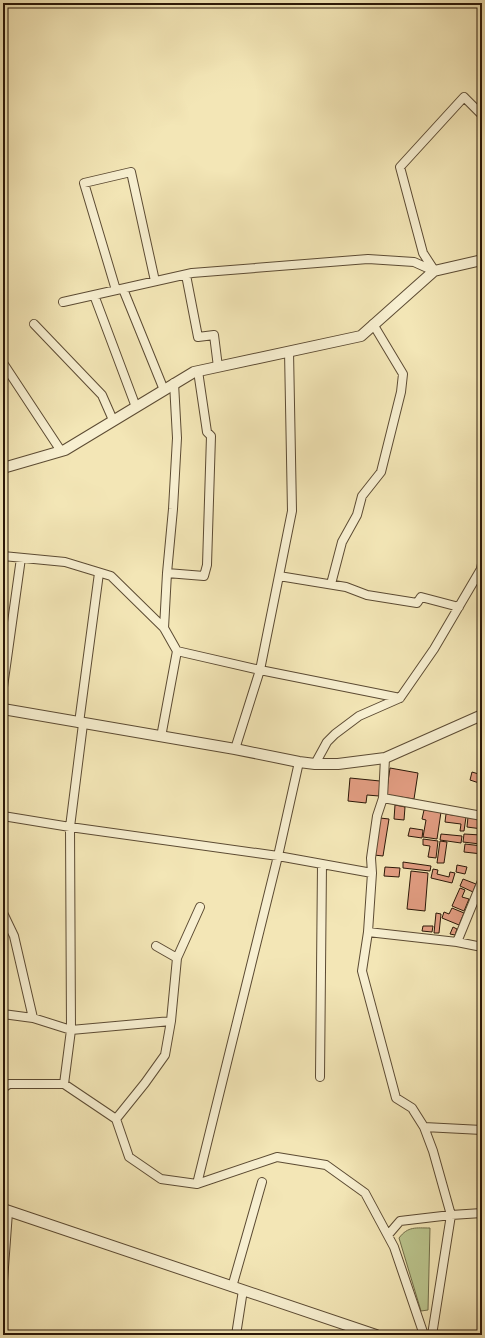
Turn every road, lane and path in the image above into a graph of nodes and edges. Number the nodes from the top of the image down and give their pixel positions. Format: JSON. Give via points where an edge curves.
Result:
{"nodes":[{"id":1,"x":482,"y":115,"type":"edge"},
{"id":2,"x":482,"y":260,"type":"edge"},
{"id":3,"x":434,"y":271,"type":"junction"},
{"id":4,"x":186,"y":275,"type":"junction"},
{"id":5,"x":155,"y":281,"type":"junction"},
{"id":6,"x":119,"y":289,"type":"junction"},
{"id":7,"x":94,"y":295,"type":"junction"},
{"id":8,"x":63,"y":302,"type":"dead end"},
{"id":9,"x":34,"y":324,"type":"dead end"},
{"id":10,"x":373,"y":324,"type":"junction"},
{"id":11,"x":289,"y":352,"type":"junction"},
{"id":12,"x":3,"y":363,"type":"edge"},
{"id":13,"x":218,"y":367,"type":"junction"},
{"id":14,"x":198,"y":371,"type":"junction"},
{"id":15,"x":174,"y":384,"type":"junction"},
{"id":16,"x":164,"y":390,"type":"junction"},
{"id":17,"x":482,"y":390,"type":"edge"},
{"id":18,"x":136,"y":407,"type":"junction"},
{"id":19,"x":113,"y":420,"type":"junction"},
{"id":20,"x":61,"y":451,"type":"junction"},
{"id":21,"x":3,"y":468,"type":"edge"},
{"id":22,"x":3,"y":556,"type":"edge"},
{"id":23,"x":21,"y":558,"type":"junction"},
{"id":24,"x":482,"y":564,"type":"edge"},
{"id":25,"x":99,"y":573,"type":"junction"},
{"id":26,"x":167,"y":573,"type":"junction"},
{"id":27,"x":279,"y":576,"type":"junction"},
{"id":28,"x":331,"y":584,"type":"junction"},
{"id":29,"x":459,"y":606,"type":"junction"},
{"id":30,"x":164,"y":628,"type":"junction"},
{"id":31,"x":177,"y":651,"type":"junction"},
{"id":32,"x":260,"y":670,"type":"junction"},
{"id":33,"x":3,"y":687,"type":"edge"},
{"id":34,"x":400,"y":698,"type":"junction"},
{"id":35,"x":3,"y":709,"type":"edge"},
{"id":36,"x":482,"y":715,"type":"edge"},
{"id":37,"x":81,"y":723,"type":"junction"},
{"id":38,"x":161,"y":737,"type":"junction"},
{"id":39,"x":235,"y":750,"type":"junction"},
{"id":40,"x":385,"y":758,"type":"junction"},
{"id":41,"x":299,"y":762,"type":"junction"},
{"id":42,"x":315,"y":764,"type":"junction"},
{"id":43,"x":382,"y":798,"type":"junction"},
{"id":44,"x":3,"y":816,"type":"edge"},
{"id":45,"x":482,"y":816,"type":"edge"},
{"id":46,"x":70,"y":827,"type":"junction"},
{"id":47,"x":278,"y":856,"type":"junction"},
{"id":48,"x":322,"y":864,"type":"junction"},
{"id":49,"x":372,"y":873,"type":"junction"},
{"id":50,"x":482,"y":881,"type":"edge"},
{"id":51,"x":200,"y":907,"type":"dead end"},
{"id":52,"x":3,"y":913,"type":"edge"},
{"id":53,"x":368,"y":932,"type":"junction"},
{"id":54,"x":457,"y":942,"type":"junction"},
{"id":55,"x":156,"y":946,"type":"dead end"},
{"id":56,"x":482,"y":947,"type":"edge"},
{"id":57,"x":177,"y":958,"type":"junction"},
{"id":58,"x":3,"y":1014,"type":"edge"},
{"id":59,"x":33,"y":1018,"type":"junction"},
{"id":60,"x":171,"y":1021,"type":"junction"},
{"id":61,"x":71,"y":1030,"type":"junction"},
{"id":62,"x":320,"y":1077,"type":"dead end"},
{"id":63,"x":64,"y":1084,"type":"junction"},
{"id":64,"x":3,"y":1088,"type":"edge"},
{"id":65,"x":116,"y":1119,"type":"junction"},
{"id":66,"x":424,"y":1127,"type":"junction"},
{"id":67,"x":482,"y":1130,"type":"edge"},
{"id":68,"x":262,"y":1182,"type":"dead end"},
{"id":69,"x":196,"y":1184,"type":"junction"},
{"id":70,"x":6,"y":1210,"type":"edge"},
{"id":71,"x":482,"y":1213,"type":"edge"},
{"id":72,"x":451,"y":1215,"type":"junction"},
{"id":73,"x":388,"y":1235,"type":"junction"},
{"id":74,"x":3,"y":1281,"type":"edge"},
{"id":75,"x":232,"y":1287,"type":"junction"},
{"id":76,"x":243,"y":1290,"type":"junction"},
{"id":77,"x":236,"y":1335,"type":"edge"},
{"id":78,"x":376,"y":1335,"type":"edge"},
{"id":79,"x":424,"y":1335,"type":"edge"},
{"id":80,"x":432,"y":1335,"type":"edge"}],
"edges":[{"from":1,"to":3,"type":"street","via":[[464,97],[400,167],[423,253]]},
{"from":2,"to":3,"type":"street"},
{"from":2,"to":17,"type":"street"},
{"from":3,"to":4,"type":"street","via":[[414,262],[368,259]]},
{"from":3,"to":10,"type":"street"},
{"from":4,"to":5,"type":"street"},
{"from":4,"to":13,"type":"street","via":[[198,337],[214,335]]},
{"from":5,"to":6,"type":"street"},
{"from":5,"to":6,"type":"street","via":[[131,172],[84,183]]},
{"from":6,"to":7,"type":"street"},
{"from":6,"to":16,"type":"street"},
{"from":7,"to":8,"type":"street"},
{"from":7,"to":18,"type":"street"},
{"from":9,"to":19,"type":"street","via":[[102,395]]},
{"from":10,"to":11,"type":"street","via":[[362,336]]},
{"from":10,"to":28,"type":"street","via":[[403,374],[401,392],[381,472],[362,496],[357,515],[342,542]]},
{"from":11,"to":13,"type":"street"},
{"from":11,"to":27,"type":"street","via":[[292,511]]},
{"from":12,"to":20,"type":"street"},
{"from":13,"to":14,"type":"street"},
{"from":14,"to":15,"type":"street"},
{"from":14,"to":26,"type":"street","via":[[206,432],[211,436],[207,565],[204,576]]},
{"from":15,"to":16,"type":"street"},
{"from":15,"to":26,"type":"street","via":[[177,438],[174,510]]},
{"from":16,"to":18,"type":"street"},
{"from":18,"to":19,"type":"street"},
{"from":19,"to":20,"type":"street"},
{"from":20,"to":21,"type":"street"},
{"from":22,"to":23,"type":"street"},
{"from":23,"to":25,"type":"street","via":[[65,562]]},
{"from":23,"to":33,"type":"street"},
{"from":24,"to":29,"type":"street"},
{"from":25,"to":30,"type":"street","via":[[111,576]]},
{"from":25,"to":37,"type":"street"},
{"from":26,"to":30,"type":"street"},
{"from":27,"to":28,"type":"street"},
{"from":27,"to":32,"type":"street"},
{"from":28,"to":29,"type":"street","via":[[367,595],[417,603],[421,597]]},
{"from":29,"to":34,"type":"street","via":[[434,649]]},
{"from":30,"to":31,"type":"street"},
{"from":31,"to":32,"type":"street"},
{"from":31,"to":38,"type":"street"},
{"from":32,"to":34,"type":"street"},
{"from":32,"to":39,"type":"street"},
{"from":34,"to":42,"type":"street","via":[[359,716],[335,734],[327,742]]},
{"from":35,"to":37,"type":"street"},
{"from":36,"to":40,"type":"street"},
{"from":37,"to":38,"type":"street"},
{"from":37,"to":46,"type":"street"},
{"from":38,"to":39,"type":"street"},
{"from":39,"to":41,"type":"street"},
{"from":40,"to":42,"type":"street"},
{"from":40,"to":43,"type":"street"},
{"from":41,"to":42,"type":"street"},
{"from":41,"to":47,"type":"street"},
{"from":43,"to":45,"type":"street"},
{"from":43,"to":49,"type":"street","via":[[370,858]]},
{"from":44,"to":46,"type":"street"},
{"from":46,"to":47,"type":"street"},
{"from":46,"to":61,"type":"street"},
{"from":47,"to":48,"type":"street"},
{"from":47,"to":69,"type":"street"},
{"from":48,"to":49,"type":"street"},
{"from":48,"to":62,"type":"street"},
{"from":49,"to":53,"type":"street"},
{"from":50,"to":54,"type":"street"},
{"from":51,"to":57,"type":"street"},
{"from":52,"to":59,"type":"street","via":[[14,936]]},
{"from":53,"to":54,"type":"street"},
{"from":53,"to":66,"type":"street","via":[[362,971],[396,1098],[412,1108]]},
{"from":54,"to":56,"type":"street"},
{"from":55,"to":57,"type":"street"},
{"from":57,"to":60,"type":"street"},
{"from":58,"to":59,"type":"street"},
{"from":59,"to":61,"type":"street"},
{"from":60,"to":61,"type":"street"},
{"from":60,"to":65,"type":"street","via":[[165,1055]]},
{"from":61,"to":63,"type":"street"},
{"from":63,"to":64,"type":"street","via":[[9,1084]]},
{"from":63,"to":65,"type":"street"},
{"from":65,"to":69,"type":"street","via":[[129,1157],[161,1178]]},
{"from":66,"to":67,"type":"street"},
{"from":66,"to":72,"type":"street"},
{"from":68,"to":75,"type":"street"},
{"from":69,"to":73,"type":"street","via":[[277,1157],[326,1166],[365,1194]]},
{"from":70,"to":74,"type":"street"},
{"from":70,"to":75,"type":"street"},
{"from":71,"to":72,"type":"street"},
{"from":72,"to":73,"type":"street","via":[[400,1221]]},
{"from":72,"to":80,"type":"street"},
{"from":73,"to":79,"type":"street"},
{"from":75,"to":76,"type":"street"},
{"from":76,"to":77,"type":"street"},
{"from":76,"to":78,"type":"street"}]}
